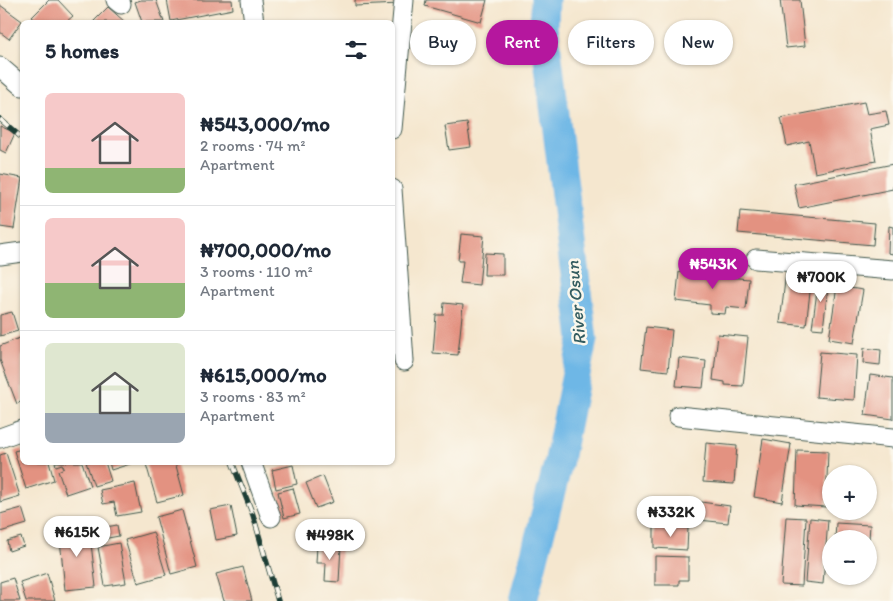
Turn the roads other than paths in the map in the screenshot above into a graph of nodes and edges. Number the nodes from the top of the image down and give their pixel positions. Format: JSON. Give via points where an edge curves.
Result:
{"nodes":[{"id":1,"x":251,"y":0,"type":"edge"},
{"id":2,"x":404,"y":0,"type":"edge"},
{"id":3,"x":254,"y":20,"type":"edge"},
{"id":4,"x":0,"y":67,"type":"edge"},
{"id":5,"x":20,"y":84,"type":"edge"},
{"id":6,"x":395,"y":97,"type":"edge"},
{"id":7,"x":395,"y":232,"type":"edge"},
{"id":8,"x":20,"y":252,"type":"edge"},
{"id":9,"x":0,"y":255,"type":"edge"},
{"id":10,"x":756,"y":259,"type":"dead end"},
{"id":11,"x":893,"y":270,"type":"edge"},
{"id":12,"x":404,"y":361,"type":"dead end"},
{"id":13,"x":678,"y":416,"type":"dead end"},
{"id":14,"x":20,"y":431,"type":"edge"},
{"id":15,"x":0,"y":438,"type":"edge"},
{"id":16,"x":893,"y":438,"type":"edge"},
{"id":17,"x":252,"y":465,"type":"edge"},
{"id":18,"x":271,"y":517,"type":"dead end"}],
"edges":[{"from":1,"to":3,"type":"street"},
{"from":2,"to":6,"type":"street"},
{"from":4,"to":5,"type":"street"},
{"from":7,"to":12,"type":"street"},
{"from":8,"to":9,"type":"street"},
{"from":10,"to":11,"type":"street"},
{"from":13,"to":16,"type":"street"},
{"from":14,"to":15,"type":"street"},
{"from":17,"to":18,"type":"street"}]}
